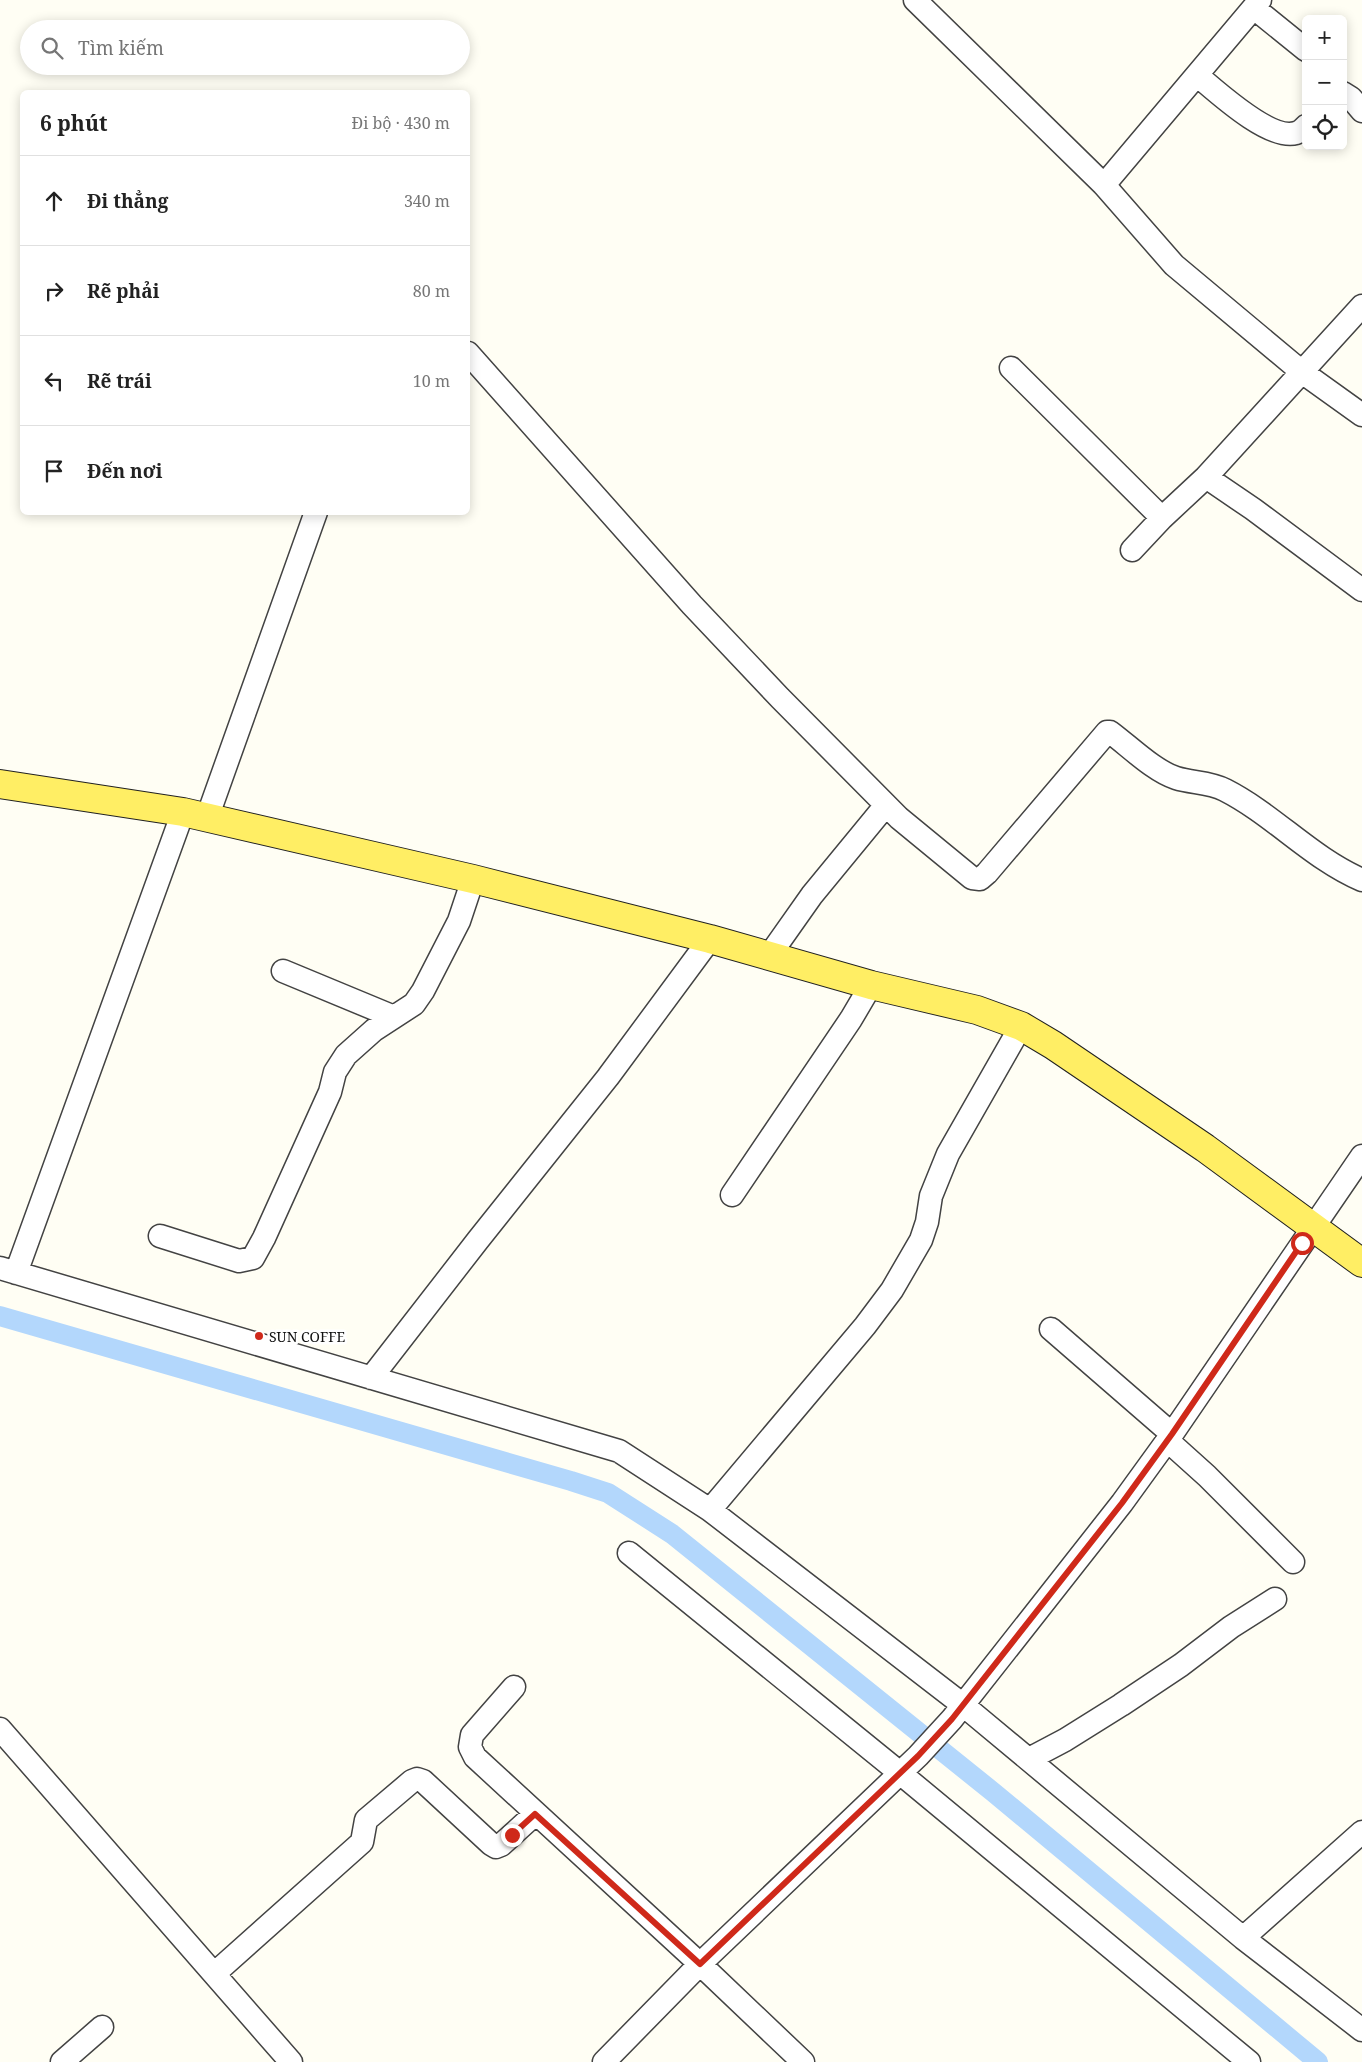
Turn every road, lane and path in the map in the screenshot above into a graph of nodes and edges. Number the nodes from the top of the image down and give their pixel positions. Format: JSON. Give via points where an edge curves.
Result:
{"nodes":[{"id":1,"x":915,"y":0,"type":"edge"},
{"id":2,"x":1257,"y":4,"type":"edge"},
{"id":3,"x":1302,"y":46,"type":"edge"},
{"id":4,"x":1198,"y":76,"type":"junction"},
{"id":5,"x":1347,"y":96,"type":"edge"},
{"id":6,"x":1362,"y":111,"type":"edge"},
{"id":7,"x":1302,"y":129,"type":"edge"},
{"id":8,"x":1104,"y":184,"type":"junction"},
{"id":9,"x":1362,"y":306,"type":"edge"},
{"id":10,"x":470,"y":355,"type":"edge"},
{"id":11,"x":1010,"y":368,"type":"dead end"},
{"id":12,"x":1302,"y":372,"type":"junction"},
{"id":13,"x":1362,"y":415,"type":"edge"},
{"id":14,"x":1206,"y":477,"type":"junction"},
{"id":15,"x":315,"y":515,"type":"edge"},
{"id":16,"x":1162,"y":518,"type":"junction"},
{"id":17,"x":1132,"y":550,"type":"dead end"},
{"id":18,"x":1362,"y":590,"type":"edge"},
{"id":19,"x":0,"y":784,"type":"edge"},
{"id":20,"x":886,"y":805,"type":"junction"},
{"id":21,"x":195,"y":815,"type":"junction"},
{"id":22,"x":473,"y":878,"type":"junction"},
{"id":23,"x":1362,"y":880,"type":"edge"},
{"id":24,"x":710,"y":939,"type":"junction"},
{"id":25,"x":768,"y":956,"type":"junction"},
{"id":26,"x":283,"y":970,"type":"dead end"},
{"id":27,"x":871,"y":985,"type":"junction"},
{"id":28,"x":394,"y":1017,"type":"junction"},
{"id":29,"x":1021,"y":1026,"type":"junction"},
{"id":30,"x":1362,"y":1156,"type":"edge"},
{"id":31,"x":732,"y":1195,"type":"dead end"},
{"id":32,"x":1313,"y":1227,"type":"junction"},
{"id":33,"x":160,"y":1236,"type":"dead end"},
{"id":34,"x":1362,"y":1263,"type":"edge"},
{"id":35,"x":8,"y":1271,"type":"edge"},
{"id":36,"x":1051,"y":1329,"type":"dead end"},
{"id":37,"x":371,"y":1378,"type":"junction"},
{"id":38,"x":1170,"y":1437,"type":"junction"},
{"id":39,"x":710,"y":1510,"type":"junction"},
{"id":40,"x":629,"y":1554,"type":"dead end"},
{"id":41,"x":1293,"y":1562,"type":"dead end"},
{"id":42,"x":1275,"y":1599,"type":"dead end"},
{"id":43,"x":514,"y":1687,"type":"dead end"},
{"id":44,"x":957,"y":1712,"type":"junction"},
{"id":45,"x":0,"y":1729,"type":"edge"},
{"id":46,"x":1029,"y":1759,"type":"junction"},
{"id":47,"x":900,"y":1773,"type":"junction"},
{"id":48,"x":535,"y":1814,"type":"junction"},
{"id":49,"x":1362,"y":1832,"type":"edge"},
{"id":50,"x":1242,"y":1938,"type":"junction"},
{"id":51,"x":700,"y":1964,"type":"junction"},
{"id":52,"x":214,"y":1974,"type":"junction"},
{"id":53,"x":102,"y":2027,"type":"dead end"},
{"id":54,"x":1362,"y":2030,"type":"edge"},
{"id":55,"x":62,"y":2062,"type":"edge"},
{"id":56,"x":291,"y":2062,"type":"edge"},
{"id":57,"x":604,"y":2062,"type":"edge"},
{"id":58,"x":803,"y":2062,"type":"edge"},
{"id":59,"x":1249,"y":2062,"type":"edge"}],
"edges":[{"from":1,"to":8,"type":"street"},
{"from":2,"to":3,"type":"street"},
{"from":2,"to":4,"type":"street"},
{"from":4,"to":7,"type":"street","via":[[1236,110],[1268,127],[1289,134]]},
{"from":4,"to":8,"type":"street"},
{"from":5,"to":6,"type":"street"},
{"from":8,"to":12,"type":"street","via":[[1174,265]]},
{"from":9,"to":12,"type":"street"},
{"from":10,"to":20,"type":"street","via":[[692,605]]},
{"from":11,"to":16,"type":"street"},
{"from":12,"to":13,"type":"street"},
{"from":12,"to":14,"type":"street"},
{"from":14,"to":16,"type":"street"},
{"from":14,"to":18,"type":"street"},
{"from":15,"to":21,"type":"street"},
{"from":16,"to":17,"type":"street"},
{"from":19,"to":21,"type":"main road"},
{"from":20,"to":23,"type":"street","via":[[972,878],[980,879],[1104,734],[1110,732],[1150,763],[1176,778],[1224,789],[1336,868]]},
{"from":20,"to":25,"type":"street","via":[[812,895]]},
{"from":21,"to":22,"type":"main road"},
{"from":21,"to":35,"type":"street"},
{"from":22,"to":24,"type":"main road"},
{"from":22,"to":28,"type":"street","via":[[459,921],[423,992],[414,1004]]},
{"from":24,"to":25,"type":"main road"},
{"from":24,"to":37,"type":"street","via":[[608,1077]]},
{"from":25,"to":27,"type":"main road"},
{"from":26,"to":28,"type":"street"},
{"from":27,"to":29,"type":"main road","via":[[977,1010]]},
{"from":27,"to":31,"type":"street","via":[[852,1019]]},
{"from":28,"to":33,"type":"street","via":[[362,1040],[346,1055],[335,1072],[330,1092],[253,1258],[239,1261]]},
{"from":29,"to":32,"type":"main road","via":[[1053,1044],[1205,1148]]},
{"from":29,"to":39,"type":"street","via":[[948,1154],[931,1196],[921,1240],[892,1290],[866,1326]]},
{"from":30,"to":32,"type":"street"},
{"from":32,"to":34,"type":"main road"},
{"from":32,"to":38,"type":"street"},
{"from":35,"to":37,"type":"street"},
{"from":36,"to":38,"type":"street"},
{"from":37,"to":39,"type":"street","via":[[619,1451]]},
{"from":38,"to":41,"type":"street"},
{"from":38,"to":44,"type":"street","via":[[1071,1569]]},
{"from":39,"to":44,"type":"street"},
{"from":40,"to":47,"type":"street"},
{"from":42,"to":46,"type":"street","via":[[1231,1626],[1121,1705]]},
{"from":43,"to":48,"type":"street","via":[[472,1735],[470,1747],[475,1757]]},
{"from":44,"to":46,"type":"street"},
{"from":44,"to":47,"type":"street"},
{"from":45,"to":52,"type":"street"},
{"from":46,"to":50,"type":"street"},
{"from":47,"to":51,"type":"street"},
{"from":47,"to":59,"type":"street"},
{"from":48,"to":51,"type":"street"},
{"from":48,"to":52,"type":"street","via":[[496,1846],[423,1781],[412,1780],[366,1820],[362,1842]]},
{"from":49,"to":50,"type":"street"},
{"from":50,"to":54,"type":"street"},
{"from":51,"to":57,"type":"street"},
{"from":51,"to":58,"type":"street"},
{"from":52,"to":56,"type":"street"},
{"from":53,"to":55,"type":"street"}]}
